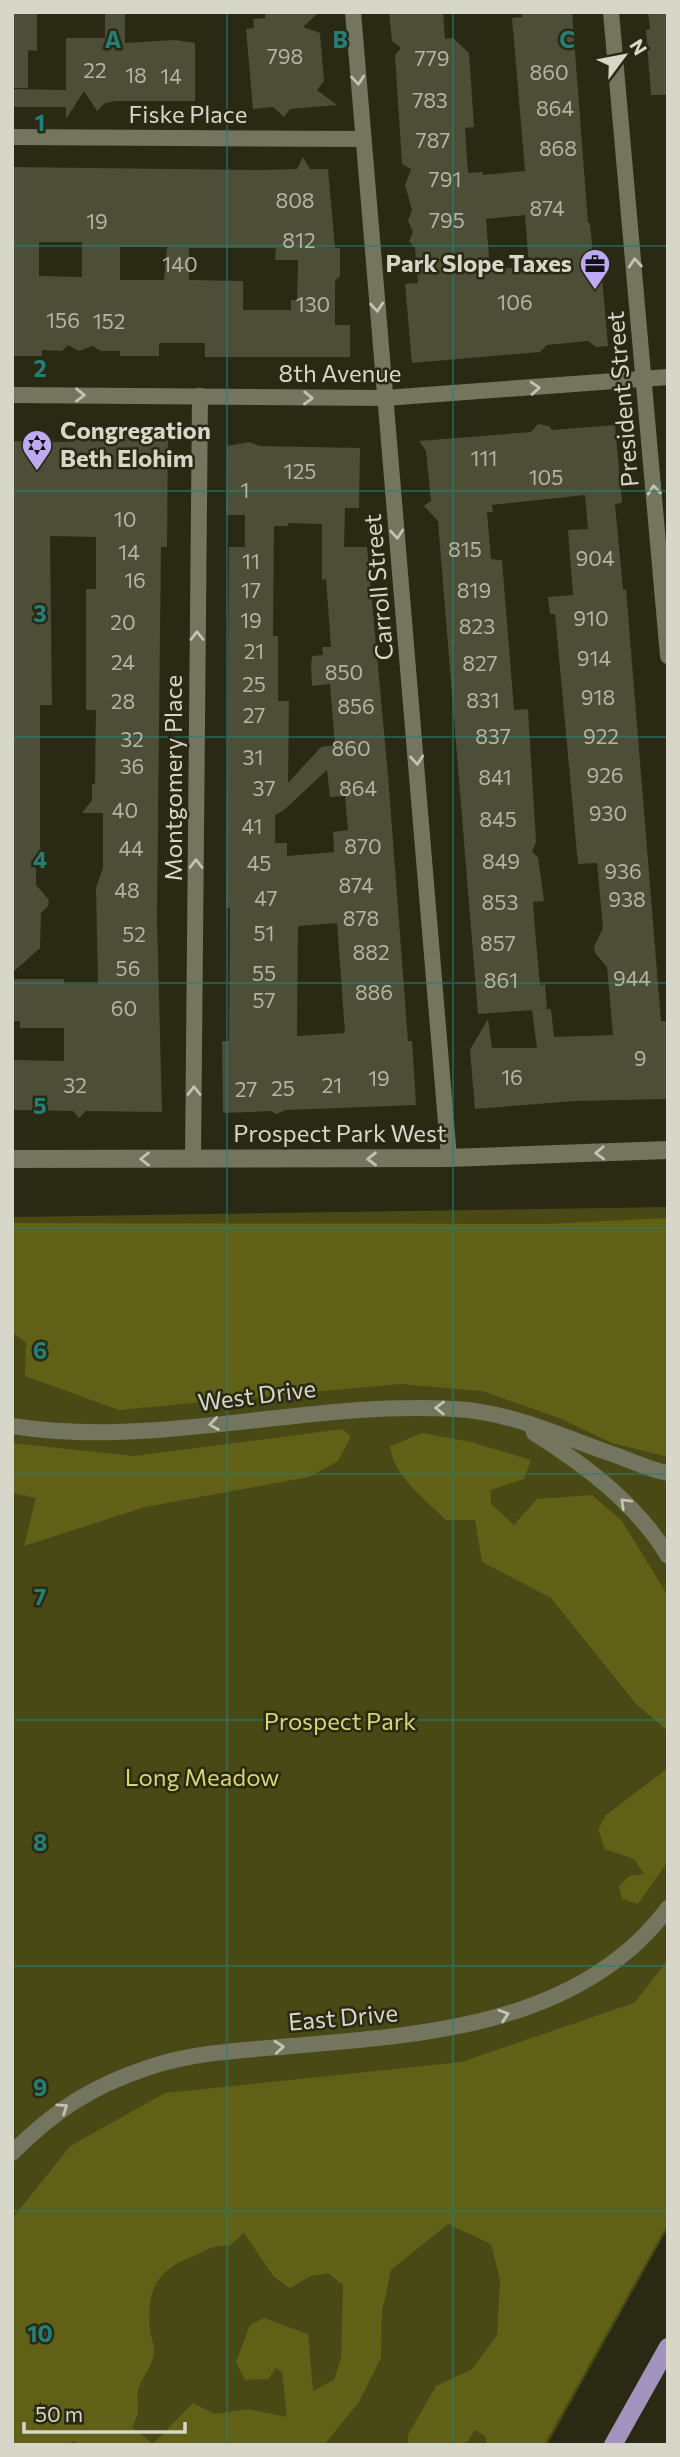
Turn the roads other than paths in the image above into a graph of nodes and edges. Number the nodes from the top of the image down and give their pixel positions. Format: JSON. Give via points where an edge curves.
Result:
{"nodes":[{"id":1,"x":353,"y":12,"type":"edge"},
{"id":2,"x":611,"y":12,"type":"edge"},
{"id":3,"x":12,"y":137,"type":"edge"},
{"id":4,"x":363,"y":139,"type":"junction"},
{"id":5,"x":668,"y":377,"type":"edge"},
{"id":6,"x":645,"y":380,"type":"junction"},
{"id":7,"x":12,"y":395,"type":"edge"},
{"id":8,"x":200,"y":397,"type":"junction"},
{"id":9,"x":385,"y":398,"type":"junction"},
{"id":10,"x":668,"y":656,"type":"edge"},
{"id":11,"x":668,"y":1150,"type":"edge"},
{"id":12,"x":449,"y":1158,"type":"junction"},
{"id":13,"x":12,"y":1159,"type":"edge"},
{"id":14,"x":193,"y":1159,"type":"junction"},
{"id":15,"x":508,"y":1417,"type":"junction"},
{"id":16,"x":12,"y":1426,"type":"edge"},
{"id":17,"x":668,"y":1473,"type":"edge"},
{"id":18,"x":668,"y":1556,"type":"edge"},
{"id":19,"x":668,"y":1908,"type":"edge"},
{"id":20,"x":12,"y":2153,"type":"edge"},
{"id":21,"x":668,"y":2347,"type":"edge"},
{"id":22,"x":613,"y":2445,"type":"edge"}],
"edges":[{"from":1,"to":4,"type":"street","name":"Carroll Street","one_way":true},
{"from":6,"to":2,"type":"street","name":"President Street","one_way":true},
{"from":3,"to":4,"type":"street","name":"Fiske Place"},
{"from":4,"to":9,"type":"street","name":"Carroll Street","one_way":true},
{"from":5,"to":6,"type":"street","name":"8th Avenue"},
{"from":9,"to":6,"type":"street","name":"8th Avenue","one_way":true},
{"from":10,"to":6,"type":"street","name":"President Street","one_way":true},
{"from":7,"to":8,"type":"street","name":"8th Avenue","one_way":true},
{"from":8,"to":9,"type":"street","name":"8th Avenue","one_way":true},
{"from":14,"to":8,"type":"street","name":"Montgomery Place","one_way":true},
{"from":9,"to":12,"type":"street","name":"Carroll Street","one_way":true},
{"from":11,"to":12,"type":"street","name":"Prospect Park West","one_way":true},
{"from":12,"to":14,"type":"street","name":"Prospect Park West","one_way":true},
{"from":14,"to":13,"type":"street","name":"Prospect Park West","one_way":true},
{"from":15,"to":16,"type":"street","name":"West Drive","one_way":true,"via":[[457,1409],[378,1407],[115,1434],[56,1433]]},
{"from":15,"to":17,"type":"street","name":"West Drive"},
{"from":18,"to":15,"type":"street","name":"West Drive","one_way":true,"via":[[612,1490]]},
{"from":20,"to":19,"type":"street","name":"East Drive","one_way":true,"via":[[80,2096],[152,2066],[252,2049],[415,2035],[525,2008],[556,1996],[610,1963]]},
{"from":21,"to":22,"type":"main road"}]}
